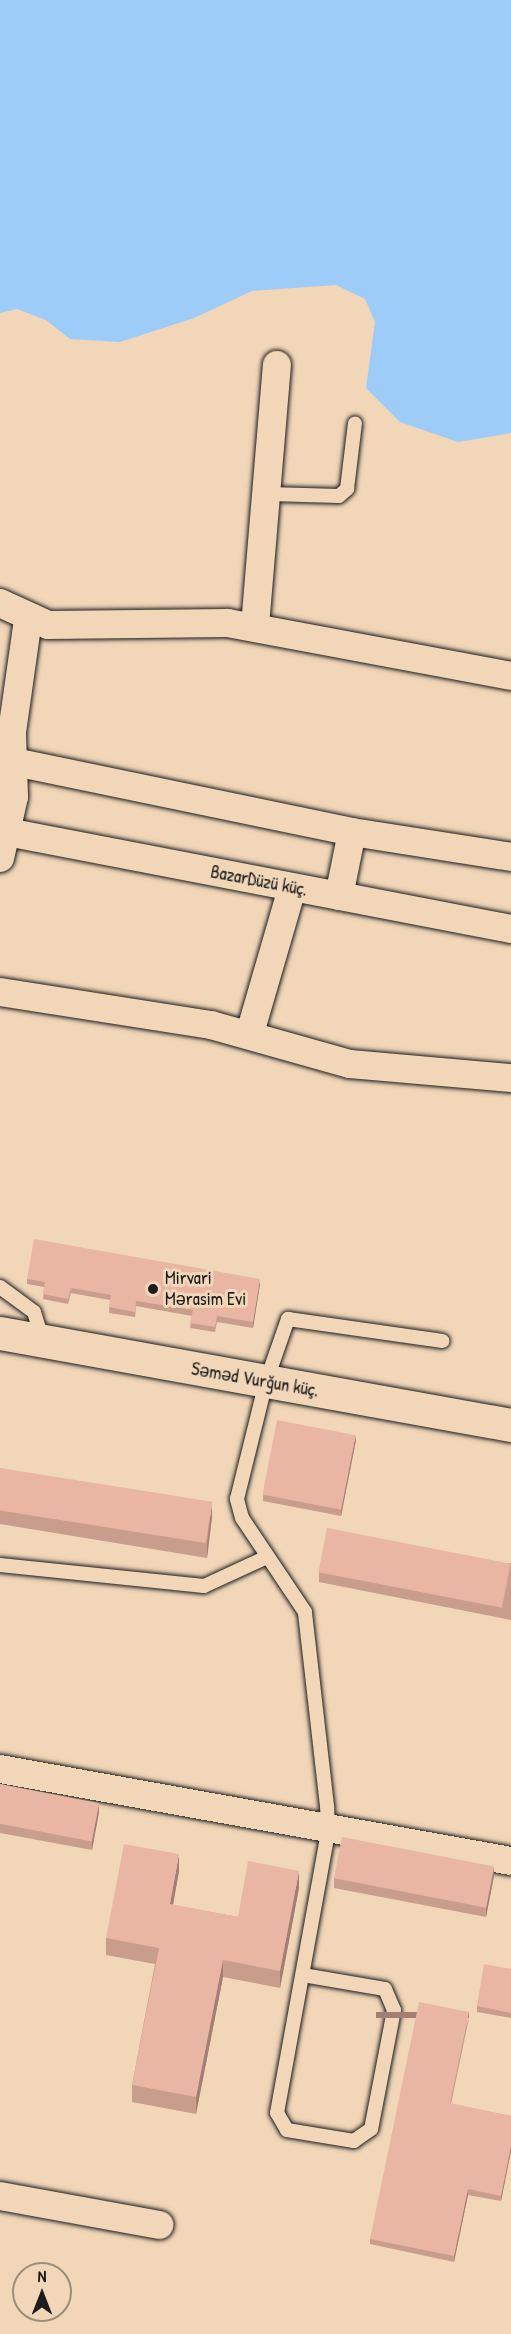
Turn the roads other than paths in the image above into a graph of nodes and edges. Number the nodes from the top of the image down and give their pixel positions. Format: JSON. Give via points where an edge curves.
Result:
{"nodes":[{"id":1,"x":277,"y":365,"type":"dead end"},
{"id":2,"x":355,"y":423,"type":"dead end"},
{"id":3,"x":269,"y":494,"type":"junction"},
{"id":4,"x":0,"y":603,"type":"edge"},
{"id":5,"x":28,"y":619,"type":"junction"},
{"id":6,"x":255,"y":626,"type":"junction"},
{"id":7,"x":511,"y":676,"type":"edge"},
{"id":8,"x":7,"y":760,"type":"edge"},
{"id":9,"x":352,"y":832,"type":"junction"},
{"id":10,"x":4,"y":845,"type":"edge"},
{"id":11,"x":511,"y":858,"type":"edge"},
{"id":12,"x":292,"y":888,"type":"junction"},
{"id":13,"x":339,"y":896,"type":"junction"},
{"id":14,"x":511,"y":929,"type":"edge"},
{"id":15,"x":0,"y":992,"type":"edge"},
{"id":16,"x":250,"y":1033,"type":"junction"},
{"id":17,"x":511,"y":1078,"type":"edge"},
{"id":18,"x":0,"y":1287,"type":"edge"},
{"id":19,"x":0,"y":1333,"type":"edge"},
{"id":20,"x":42,"y":1341,"type":"junction"},
{"id":21,"x":442,"y":1341,"type":"dead end"},
{"id":22,"x":266,"y":1382,"type":"junction"},
{"id":23,"x":511,"y":1425,"type":"edge"},
{"id":24,"x":267,"y":1557,"type":"junction"},
{"id":25,"x":0,"y":1565,"type":"edge"},
{"id":26,"x":0,"y":1769,"type":"edge"},
{"id":27,"x":328,"y":1831,"type":"junction"},
{"id":28,"x":511,"y":1861,"type":"edge"},
{"id":29,"x":303,"y":1975,"type":"junction"},
{"id":30,"x":0,"y":2196,"type":"edge"},
{"id":31,"x":159,"y":2225,"type":"dead end"}],
"edges":[{"from":1,"to":3,"type":"street"},
{"from":2,"to":3,"type":"lane","via":[[347,489],[339,496]]},
{"from":3,"to":6,"type":"street"},
{"from":4,"to":5,"type":"street"},
{"from":5,"to":6,"type":"street","via":[[82,627]]},
{"from":5,"to":8,"type":"street"},
{"from":6,"to":7,"type":"street"},
{"from":8,"to":9,"type":"street"},
{"from":8,"to":10,"type":"street"},
{"from":9,"to":11,"type":"street"},
{"from":9,"to":13,"type":"street"},
{"from":10,"to":12,"type":"street","name":"BazarDüzü küç."},
{"from":12,"to":13,"type":"street","name":"BazarDüzü küç."},
{"from":12,"to":16,"type":"street"},
{"from":13,"to":14,"type":"street","name":"BazarDüzü küç."},
{"from":15,"to":16,"type":"street"},
{"from":16,"to":17,"type":"street","via":[[350,1064]]},
{"from":18,"to":20,"type":"lane","via":[[34,1312]]},
{"from":19,"to":20,"type":"main road","name":"Səməd Vurğun küç."},
{"from":20,"to":22,"type":"main road","name":"Səməd Vurğun küç."},
{"from":21,"to":22,"type":"lane","via":[[288,1319]]},
{"from":22,"to":23,"type":"main road","name":"Səməd Vurğun küç."},
{"from":22,"to":24,"type":"lane","via":[[237,1499],[242,1518]]},
{"from":24,"to":25,"type":"lane","via":[[204,1586]]},
{"from":24,"to":27,"type":"lane","via":[[305,1612]]},
{"from":26,"to":27,"type":"street"},
{"from":27,"to":28,"type":"street"},
{"from":27,"to":29,"type":"lane"},
{"from":29,"to":29,"type":"lane","via":[[277,2113],[287,2130],[354,2141],[371,2129],[394,2010],[386,1989]]},
{"from":30,"to":31,"type":"street"}]}
